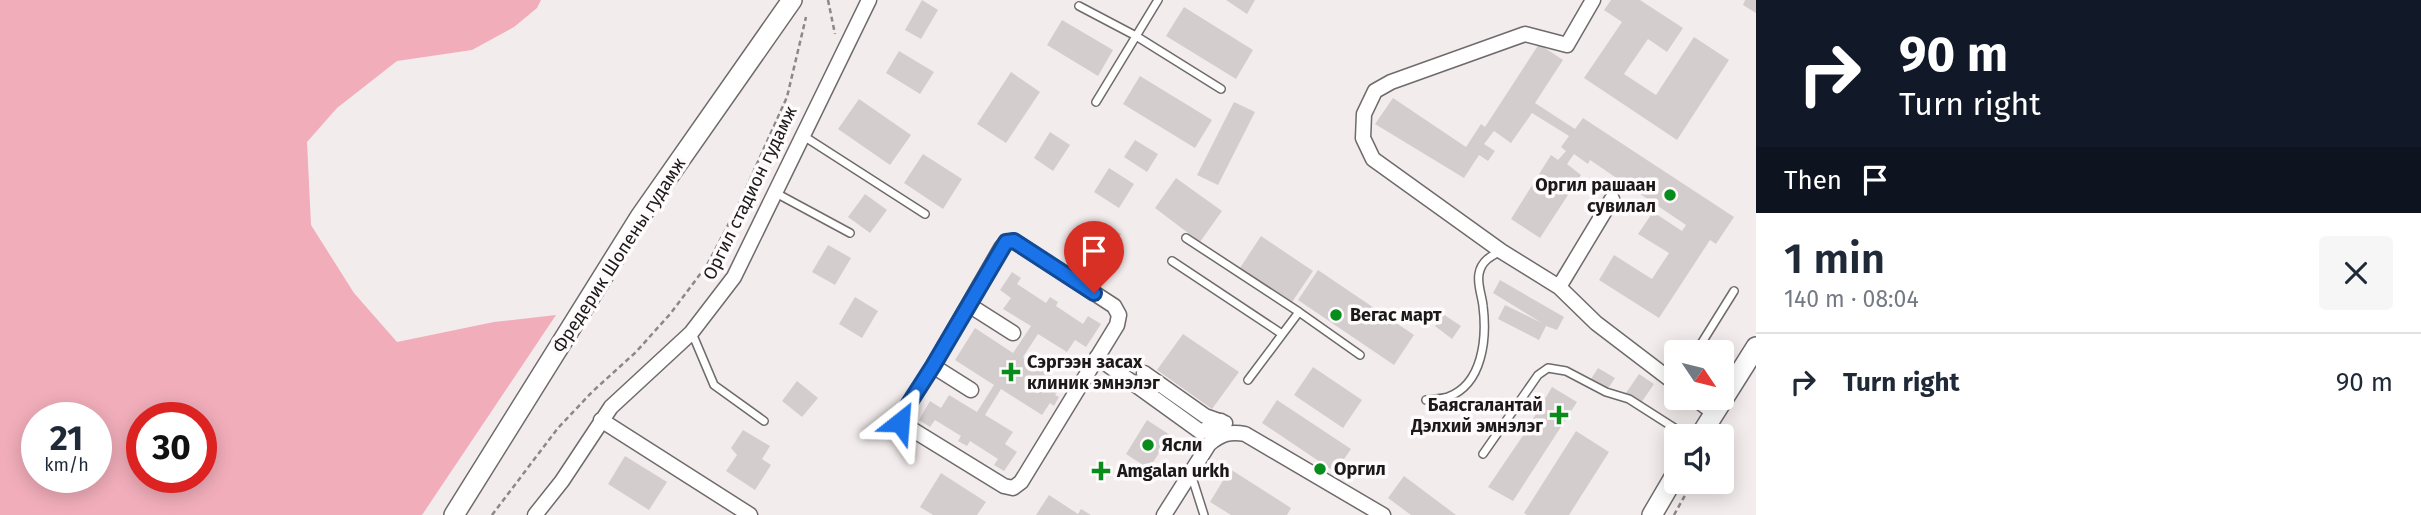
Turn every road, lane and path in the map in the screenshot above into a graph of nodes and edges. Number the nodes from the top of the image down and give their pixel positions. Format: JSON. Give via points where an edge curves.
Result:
{"nodes":[{"id":1,"x":792,"y":0,"type":"edge"},
{"id":2,"x":828,"y":0,"type":"edge"},
{"id":3,"x":869,"y":0,"type":"edge"},
{"id":4,"x":1158,"y":0,"type":"edge"},
{"id":5,"x":1593,"y":0,"type":"edge"},
{"id":6,"x":1079,"y":6,"type":"dead end"},
{"id":7,"x":806,"y":17,"type":"dead end"},
{"id":8,"x":1136,"y":36,"type":"junction"},
{"id":9,"x":839,"y":57,"type":"junction"},
{"id":10,"x":1221,"y":89,"type":"dead end"},
{"id":11,"x":1096,"y":102,"type":"dead end"},
{"id":12,"x":802,"y":134,"type":"junction"},
{"id":13,"x":774,"y":192,"type":"junction"},
{"id":14,"x":1612,"y":199,"type":"dead end"},
{"id":15,"x":925,"y":214,"type":"dead end"},
{"id":16,"x":850,"y":233,"type":"dead end"},
{"id":17,"x":1186,"y":238,"type":"dead end"},
{"id":18,"x":1501,"y":251,"type":"junction"},
{"id":19,"x":1172,"y":261,"type":"dead end"},
{"id":20,"x":1559,"y":287,"type":"junction"},
{"id":21,"x":1734,"y":291,"type":"dead end"},
{"id":22,"x":969,"y":305,"type":"junction"},
{"id":23,"x":1299,"y":312,"type":"junction"},
{"id":24,"x":691,"y":333,"type":"junction"},
{"id":25,"x":1013,"y":333,"type":"dead end"},
{"id":26,"x":1282,"y":334,"type":"junction"},
{"id":27,"x":1703,"y":340,"type":"edge"},
{"id":28,"x":1756,"y":347,"type":"edge"},
{"id":29,"x":1360,"y":355,"type":"dead end"},
{"id":30,"x":1097,"y":357,"type":"junction"},
{"id":31,"x":933,"y":366,"type":"junction"},
{"id":32,"x":1144,"y":373,"type":"dead end"},
{"id":33,"x":1664,"y":375,"type":"edge"},
{"id":34,"x":1248,"y":380,"type":"dead end"},
{"id":35,"x":971,"y":390,"type":"dead end"},
{"id":36,"x":1426,"y":400,"type":"dead end"},
{"id":37,"x":1710,"y":410,"type":"edge"},
{"id":38,"x":1714,"y":413,"type":"junction"},
{"id":39,"x":601,"y":419,"type":"junction"},
{"id":40,"x":764,"y":421,"type":"dead end"},
{"id":41,"x":1222,"y":421,"type":"junction"},
{"id":42,"x":1668,"y":424,"type":"edge"},
{"id":43,"x":1707,"y":424,"type":"edge"},
{"id":44,"x":1245,"y":434,"type":"junction"},
{"id":45,"x":1483,"y":454,"type":"dead end"},
{"id":46,"x":1191,"y":473,"type":"junction"},
{"id":47,"x":1664,"y":494,"type":"edge"},
{"id":48,"x":1686,"y":494,"type":"edge"},
{"id":49,"x":454,"y":515,"type":"edge"},
{"id":50,"x":492,"y":515,"type":"edge"},
{"id":51,"x":534,"y":515,"type":"edge"},
{"id":52,"x":750,"y":515,"type":"edge"},
{"id":53,"x":1164,"y":515,"type":"edge"},
{"id":54,"x":1204,"y":515,"type":"edge"},
{"id":55,"x":1383,"y":515,"type":"edge"},
{"id":56,"x":1652,"y":515,"type":"edge"},
{"id":57,"x":1674,"y":515,"type":"edge"}],
"edges":[{"from":1,"to":49,"type":"street","name":"Фредерик Шопены гудамж","via":[[640,217]]},
{"from":2,"to":9,"type":"path"},
{"from":3,"to":9,"type":"street","name":"Оргил стадион гудамж"},
{"from":4,"to":8,"type":"lane"},
{"from":5,"to":18,"type":"street","via":[[1567,45],[1525,34],[1391,82],[1375,91],[1364,114],[1363,138],[1373,159]]},
{"from":6,"to":8,"type":"lane"},
{"from":7,"to":50,"type":"path","via":[[787,97],[707,265],[645,343],[558,428]]},
{"from":8,"to":10,"type":"lane"},
{"from":8,"to":11,"type":"lane"},
{"from":9,"to":12,"type":"street","name":"Оргил стадион гудамж"},
{"from":12,"to":13,"type":"street","name":"Оргил стадион гудамж"},
{"from":12,"to":15,"type":"lane"},
{"from":13,"to":16,"type":"lane"},
{"from":13,"to":24,"type":"street","name":"Оргил стадион гудамж","via":[[734,277]]},
{"from":14,"to":20,"type":"street"},
{"from":17,"to":23,"type":"lane"},
{"from":18,"to":20,"type":"street"},
{"from":18,"to":36,"type":"lane","via":[[1487,258],[1479,273],[1484,342],[1478,367],[1466,385],[1448,396]]},
{"from":19,"to":26,"type":"lane"},
{"from":20,"to":33,"type":"street","via":[[1596,323]]},
{"from":21,"to":27,"type":"lane"},
{"from":22,"to":25,"type":"street"},
{"from":22,"to":30,"type":"street","via":[[1001,248],[1014,241],[1114,306],[1119,315],[1117,325]]},
{"from":22,"to":31,"type":"street"},
{"from":23,"to":26,"type":"lane"},
{"from":23,"to":29,"type":"lane"},
{"from":24,"to":39,"type":"street","name":"Оргил стадион гудамж"},
{"from":24,"to":40,"type":"lane","via":[[714,385]]},
{"from":26,"to":34,"type":"lane"},
{"from":28,"to":38,"type":"street"},
{"from":30,"to":31,"type":"street","via":[[1013,488],[900,422]]},
{"from":30,"to":41,"type":"street","via":[[1200,432]]},
{"from":31,"to":35,"type":"street"},
{"from":32,"to":41,"type":"street","via":[[1205,416]]},
{"from":37,"to":38,"type":"street"},
{"from":38,"to":43,"type":"street"},
{"from":39,"to":51,"type":"street","name":"Оргил стадион гудамж","via":[[562,481]]},
{"from":39,"to":52,"type":"street"},
{"from":41,"to":44,"type":"street"},
{"from":42,"to":45,"type":"lane","via":[[1629,399],[1605,392],[1566,370],[1548,368],[1538,375]]},
{"from":44,"to":46,"type":"street","via":[[1233,432],[1217,438]]},
{"from":44,"to":55,"type":"street"},
{"from":46,"to":53,"type":"street"},
{"from":46,"to":54,"type":"lane"},
{"from":47,"to":56,"type":"street"},
{"from":48,"to":57,"type":"path"}]}
